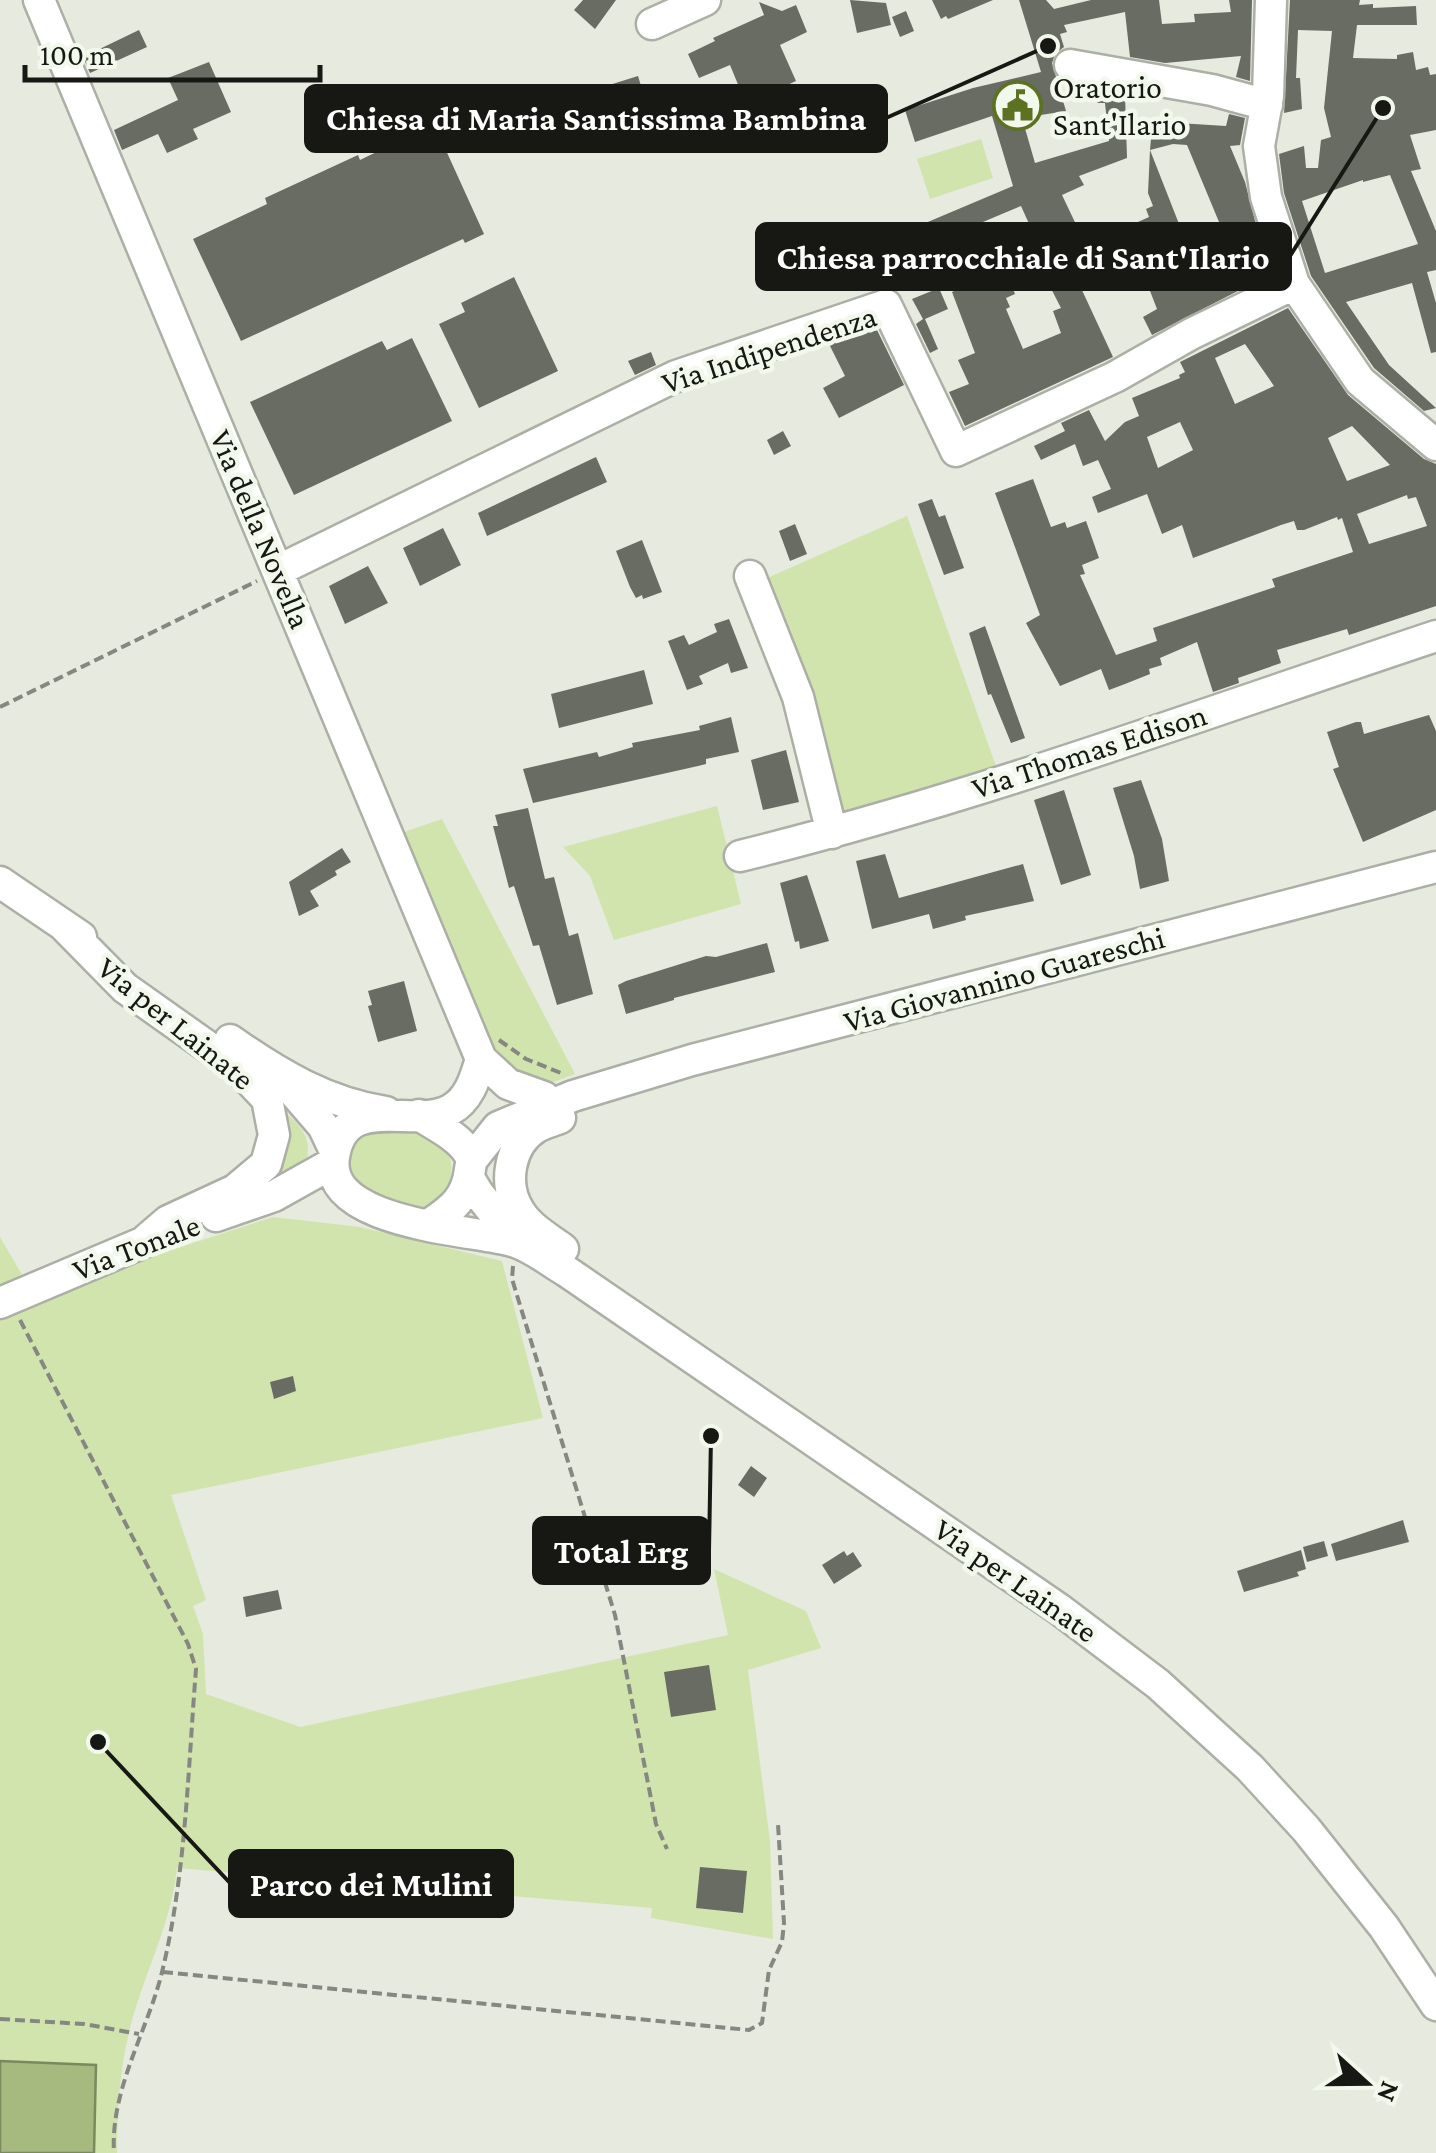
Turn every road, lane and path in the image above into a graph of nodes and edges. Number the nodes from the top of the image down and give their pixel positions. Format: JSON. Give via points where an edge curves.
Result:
{"nodes":[{"id":1,"x":38,"y":0,"type":"edge"},
{"id":2,"x":705,"y":0,"type":"edge"},
{"id":3,"x":1271,"y":0,"type":"edge"},
{"id":4,"x":652,"y":24,"type":"dead end"},
{"id":5,"x":1070,"y":66,"type":"dead end"},
{"id":6,"x":1266,"y":104,"type":"junction"},
{"id":7,"x":1294,"y":284,"type":"junction"},
{"id":8,"x":1428,"y":430,"type":"edge"},
{"id":9,"x":279,"y":570,"type":"junction"},
{"id":10,"x":750,"y":576,"type":"dead end"},
{"id":11,"x":1436,"y":636,"type":"edge"},
{"id":12,"x":0,"y":707,"type":"edge"},
{"id":13,"x":832,"y":833,"type":"junction"},
{"id":14,"x":740,"y":856,"type":"dead end"},
{"id":15,"x":1436,"y":867,"type":"edge"},
{"id":16,"x":0,"y":882,"type":"edge"},
{"id":17,"x":64,"y":926,"type":"junction"},
{"id":18,"x":489,"y":1028,"type":"dead end"},
{"id":19,"x":692,"y":1060,"type":"junction"},
{"id":20,"x":488,"y":1066,"type":"junction"},
{"id":21,"x":280,"y":1076,"type":"junction"},
{"id":22,"x":563,"y":1089,"type":"junction"},
{"id":23,"x":450,"y":1110,"type":"junction"},
{"id":24,"x":409,"y":1114,"type":"junction"},
{"id":25,"x":498,"y":1117,"type":"junction"},
{"id":26,"x":334,"y":1157,"type":"junction"},
{"id":27,"x":470,"y":1170,"type":"junction"},
{"id":28,"x":274,"y":1196,"type":"junction"},
{"id":29,"x":352,"y":1199,"type":"junction"},
{"id":30,"x":430,"y":1224,"type":"junction"},
{"id":31,"x":148,"y":1239,"type":"junction"},
{"id":32,"x":518,"y":1242,"type":"junction"},
{"id":33,"x":4,"y":1300,"type":"edge"},
{"id":34,"x":719,"y":1376,"type":"junction"},
{"id":35,"x":778,"y":1824,"type":"dead end"},
{"id":36,"x":666,"y":1848,"type":"dead end"},
{"id":37,"x":162,"y":1972,"type":"junction"},
{"id":38,"x":1436,"y":2005,"type":"edge"},
{"id":39,"x":0,"y":2020,"type":"edge"},
{"id":40,"x":140,"y":2034,"type":"junction"},
{"id":41,"x":114,"y":2153,"type":"edge"}],
"edges":[{"from":1,"to":9,"type":"street","name":"Via della Novella"},
{"from":2,"to":4,"type":"street"},
{"from":3,"to":6,"type":"street"},
{"from":5,"to":6,"type":"street"},
{"from":6,"to":7,"type":"street","via":[[1259,146],[1266,197]]},
{"from":7,"to":8,"type":"street","via":[[1360,380]]},
{"from":7,"to":9,"type":"street","name":"Via Indipendenza","via":[[956,451],[886,305],[676,376]]},
{"from":9,"to":12,"type":"path"},
{"from":9,"to":20,"type":"street","name":"Via della Novella"},
{"from":10,"to":13,"type":"street","via":[[798,698]]},
{"from":11,"to":13,"type":"street","name":"Via Thomas Edison"},
{"from":13,"to":14,"type":"street","name":"Via Thomas Edison"},
{"from":15,"to":19,"type":"street","name":"Via Giovannino Guareschi"},
{"from":16,"to":17,"type":"street","name":"Via per Lainate"},
{"from":17,"to":21,"type":"street","name":"Via per Lainate"},
{"from":17,"to":31,"type":"street","name":"Via per Lainate","via":[[125,988],[238,1068],[267,1098],[274,1136],[266,1164]]},
{"from":18,"to":22,"type":"path","via":[[526,1059],[555,1072]]},
{"from":19,"to":22,"type":"street","name":"Via Giovannino Guareschi"},
{"from":19,"to":34,"type":"street","via":[[665,1088],[536,1127],[510,1162],[510,1190],[534,1228],[701,1351]]},
{"from":20,"to":22,"type":"street","via":[[508,1084]]},
{"from":20,"to":23,"type":"street"},
{"from":20,"to":25,"type":"street","name":"Via della Novella"},
{"from":21,"to":24,"type":"street","name":"Via per Lainate","via":[[363,1108]]},
{"from":21,"to":26,"type":"street","name":"Via per Lainate","via":[[323,1126]]},
{"from":22,"to":25,"type":"street","name":"Via Giovannino Guareschi"},
{"from":23,"to":24,"type":"street","name":"Via per Lainate"},
{"from":23,"to":25,"type":"street","name":"Via per Lainate"},
{"from":24,"to":26,"type":"street","name":"Via per Lainate","via":[[350,1125]]},
{"from":24,"to":27,"type":"street","via":[[458,1142],[469,1154]]},
{"from":25,"to":27,"type":"street"},
{"from":26,"to":28,"type":"street"},
{"from":26,"to":29,"type":"street","via":[[336,1180]]},
{"from":27,"to":30,"type":"street","via":[[457,1205]]},
{"from":27,"to":32,"type":"street","name":"Via per Lainate"},
{"from":28,"to":29,"type":"street"},
{"from":28,"to":31,"type":"street","name":"Via Tonale"},
{"from":29,"to":30,"type":"street","via":[[375,1213]]},
{"from":30,"to":32,"type":"street","name":"Via per Lainate"},
{"from":31,"to":33,"type":"street","name":"Via Tonale"},
{"from":32,"to":34,"type":"street","name":"Via per Lainate"},
{"from":32,"to":36,"type":"path","via":[[512,1279],[610,1596]]},
{"from":33,"to":37,"type":"path","via":[[196,1670],[175,1908]]},
{"from":34,"to":38,"type":"street","name":"Via per Lainate","via":[[1093,1633],[1190,1711],[1333,1861]]},
{"from":35,"to":37,"type":"path","via":[[782,1942],[769,1970],[762,2023],[750,2030]]},
{"from":37,"to":40,"type":"path"},
{"from":39,"to":40,"type":"path"},
{"from":40,"to":41,"type":"path","via":[[124,2082]]}]}
